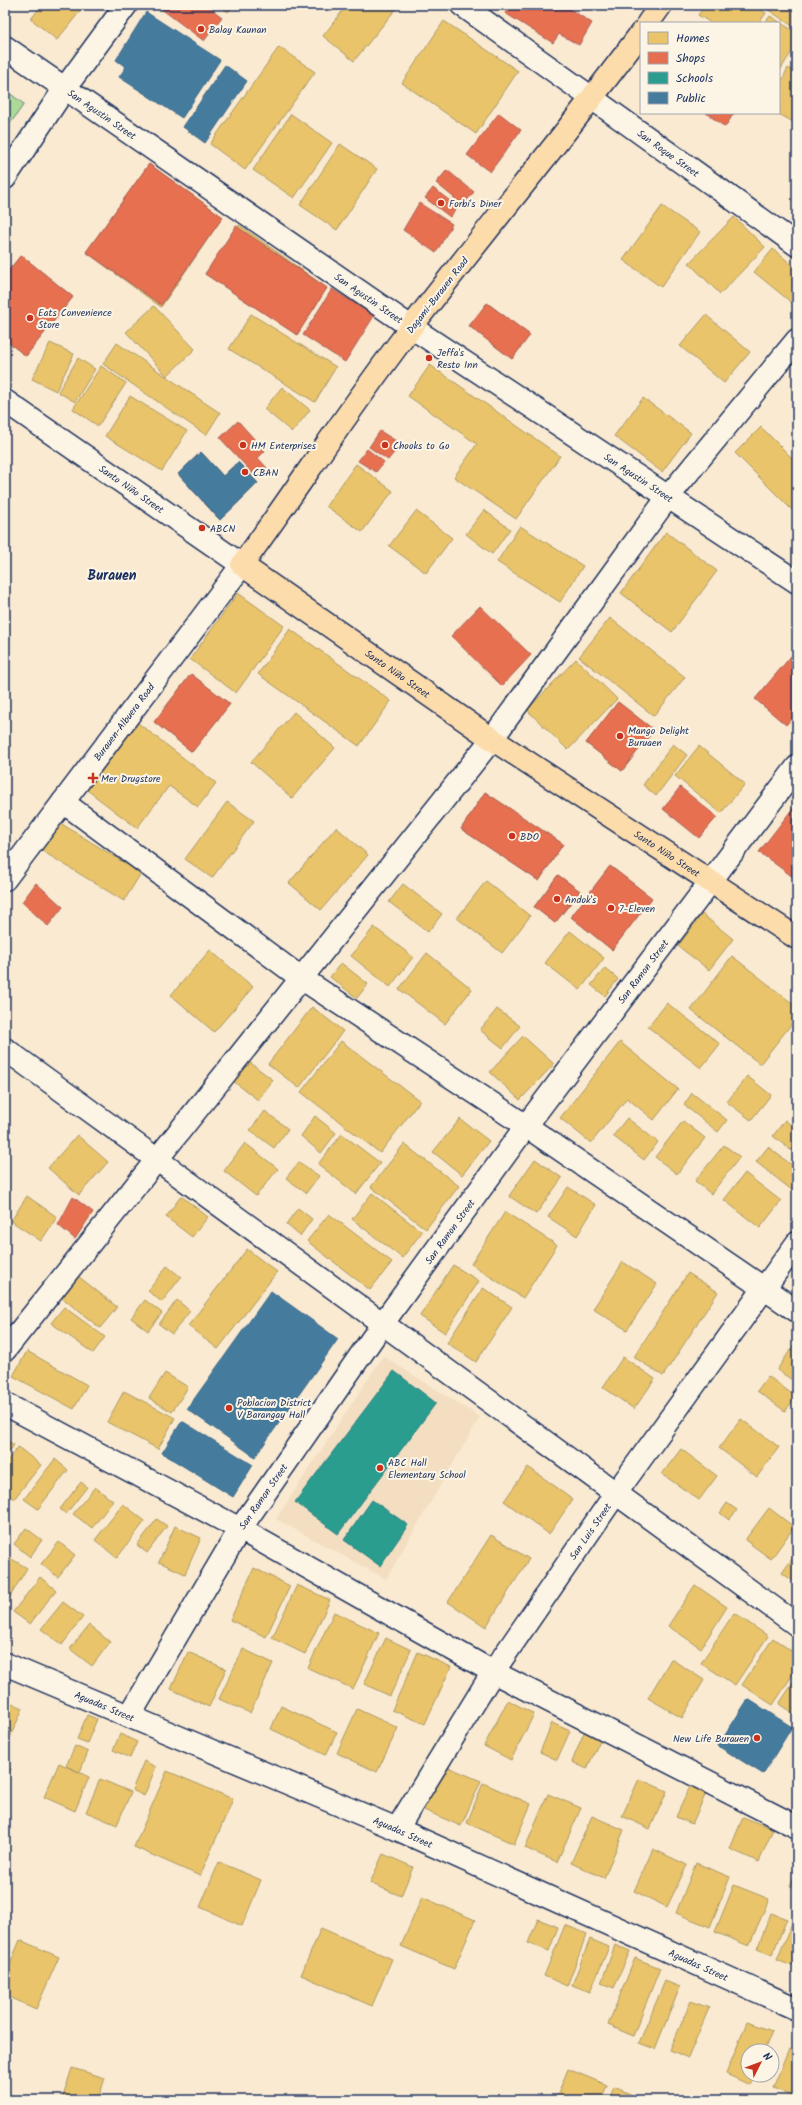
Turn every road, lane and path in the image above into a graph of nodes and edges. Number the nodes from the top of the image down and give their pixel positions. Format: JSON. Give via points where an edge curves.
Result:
{"nodes":[{"id":1,"x":126,"y":5,"type":"edge"},
{"id":2,"x":462,"y":5,"type":"edge"},
{"id":3,"x":661,"y":5,"type":"edge"},
{"id":4,"x":649,"y":22,"type":"edge"},
{"id":5,"x":640,"y":34,"type":"edge"},
{"id":6,"x":5,"y":47,"type":"edge"},
{"id":7,"x":65,"y":88,"type":"junction"},
{"id":8,"x":592,"y":99,"type":"junction"},
{"id":9,"x":5,"y":178,"type":"edge"},
{"id":10,"x":797,"y":245,"type":"edge"},
{"id":11,"x":411,"y":328,"type":"junction"},
{"id":12,"x":797,"y":340,"type":"edge"},
{"id":13,"x":5,"y":401,"type":"edge"},
{"id":14,"x":668,"y":497,"type":"junction"},
{"id":15,"x":242,"y":565,"type":"junction"},
{"id":16,"x":797,"y":582,"type":"edge"},
{"id":17,"x":492,"y":739,"type":"junction"},
{"id":18,"x":797,"y":767,"type":"edge"},
{"id":19,"x":63,"y":802,"type":"junction"},
{"id":20,"x":5,"y":879,"type":"edge"},
{"id":21,"x":710,"y":880,"type":"junction"},
{"id":22,"x":797,"y":938,"type":"edge"},
{"id":23,"x":301,"y":978,"type":"junction"},
{"id":24,"x":5,"y":1049,"type":"edge"},
{"id":25,"x":526,"y":1126,"type":"junction"},
{"id":26,"x":157,"y":1158,"type":"junction"},
{"id":27,"x":797,"y":1244,"type":"edge"},
{"id":28,"x":766,"y":1289,"type":"junction"},
{"id":29,"x":797,"y":1311,"type":"edge"},
{"id":30,"x":383,"y":1323,"type":"junction"},
{"id":31,"x":5,"y":1350,"type":"edge"},
{"id":32,"x":5,"y":1404,"type":"edge"},
{"id":33,"x":616,"y":1493,"type":"junction"},
{"id":34,"x":240,"y":1529,"type":"junction"},
{"id":35,"x":797,"y":1624,"type":"edge"},
{"id":36,"x":5,"y":1664,"type":"edge"},
{"id":37,"x":493,"y":1672,"type":"junction"},
{"id":38,"x":130,"y":1715,"type":"junction"},
{"id":39,"x":797,"y":1827,"type":"edge"},
{"id":40,"x":397,"y":1828,"type":"junction"},
{"id":41,"x":797,"y":2009,"type":"edge"}],
"edges":[{"from":1,"to":7,"type":"street"},
{"from":2,"to":8,"type":"street","name":"San Roque Street"},
{"from":3,"to":4,"type":"main road"},
{"from":5,"to":8,"type":"main road","name":"Dagami-Burauen Road"},
{"from":6,"to":7,"type":"street","name":"San Agustin Street"},
{"from":7,"to":9,"type":"street"},
{"from":7,"to":11,"type":"street","name":"San Agustin Street"},
{"from":8,"to":10,"type":"street","name":"San Roque Street"},
{"from":8,"to":11,"type":"main road","name":"Dagami-Burauen Road"},
{"from":11,"to":14,"type":"street","name":"San Agustin Street"},
{"from":11,"to":15,"type":"main road","name":"Dagami-Burauen Road"},
{"from":12,"to":14,"type":"street"},
{"from":13,"to":15,"type":"street","name":"Santo Niño Street"},
{"from":14,"to":16,"type":"street","name":"San Agustin Street"},
{"from":14,"to":17,"type":"street"},
{"from":15,"to":17,"type":"main road","name":"Santo Niño Street"},
{"from":15,"to":19,"type":"street","name":"Burauen-Albuera Road"},
{"from":17,"to":21,"type":"main road","name":"Santo Niño Street"},
{"from":17,"to":23,"type":"street"},
{"from":18,"to":21,"type":"street","name":"San Ramon Street"},
{"from":19,"to":20,"type":"street","name":"Burauen-Albuera Road"},
{"from":19,"to":23,"type":"street"},
{"from":21,"to":22,"type":"main road","name":"Santo Niño Street"},
{"from":21,"to":25,"type":"street","name":"San Ramon Street"},
{"from":23,"to":25,"type":"street"},
{"from":23,"to":26,"type":"street"},
{"from":24,"to":26,"type":"street"},
{"from":25,"to":28,"type":"street"},
{"from":25,"to":30,"type":"street","name":"San Ramon Street"},
{"from":26,"to":30,"type":"street"},
{"from":26,"to":31,"type":"street"},
{"from":27,"to":28,"type":"street","name":"San Luis Street"},
{"from":28,"to":29,"type":"street"},
{"from":28,"to":33,"type":"street","name":"San Luis Street"},
{"from":30,"to":33,"type":"street"},
{"from":30,"to":34,"type":"street","name":"San Ramon Street"},
{"from":32,"to":34,"type":"street"},
{"from":33,"to":35,"type":"street"},
{"from":33,"to":37,"type":"street","name":"San Luis Street"},
{"from":34,"to":37,"type":"street"},
{"from":34,"to":38,"type":"street","name":"San Ramon Street"},
{"from":36,"to":38,"type":"street","name":"Aguadas Street"},
{"from":37,"to":39,"type":"street"},
{"from":37,"to":40,"type":"street","name":"San Luis Street"},
{"from":38,"to":40,"type":"street","name":"Aguadas Street"},
{"from":40,"to":41,"type":"street","name":"Aguadas Street"}]}
